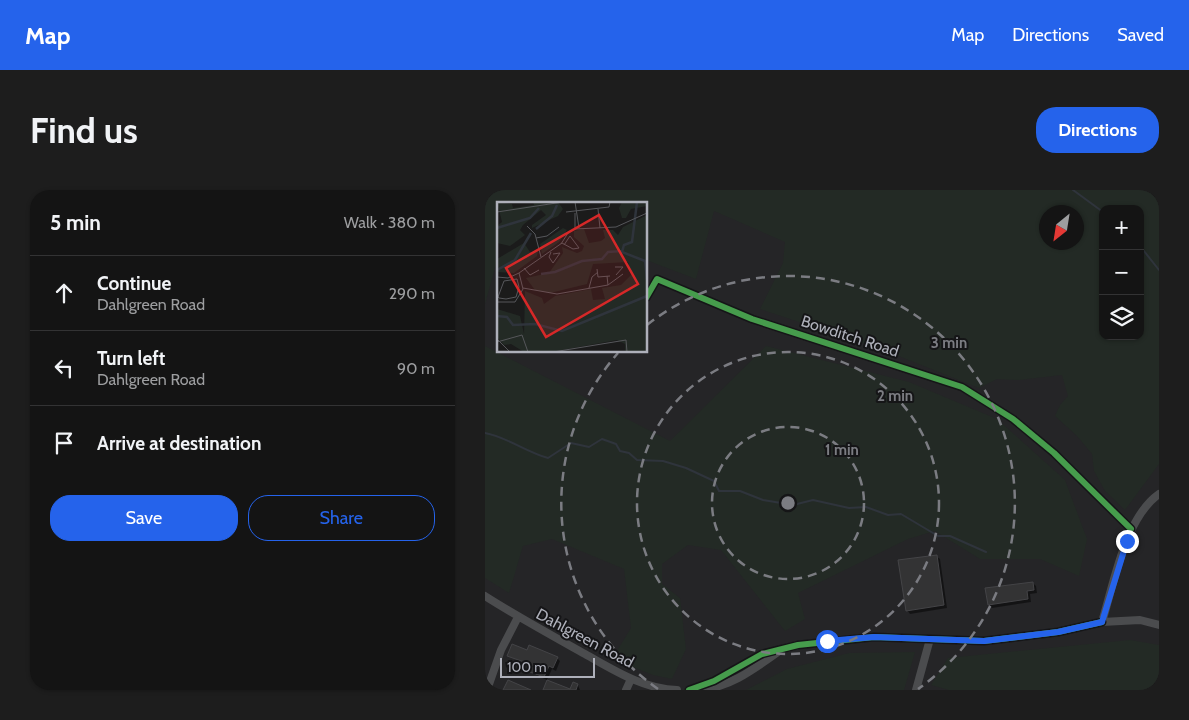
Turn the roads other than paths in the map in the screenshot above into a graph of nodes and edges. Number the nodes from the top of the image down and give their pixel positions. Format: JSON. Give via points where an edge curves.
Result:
{"nodes":[{"id":1,"x":647,"y":296,"type":"edge"},
{"id":2,"x":1159,"y":494,"type":"edge"},
{"id":3,"x":1131,"y":529,"type":"junction"},
{"id":4,"x":485,"y":596,"type":"edge"},
{"id":5,"x":518,"y":618,"type":"junction"},
{"id":6,"x":1102,"y":622,"type":"junction"},
{"id":7,"x":1159,"y":625,"type":"edge"},
{"id":8,"x":930,"y":639,"type":"junction"},
{"id":9,"x":783,"y":648,"type":"junction"},
{"id":10,"x":631,"y":679,"type":"junction"},
{"id":11,"x":487,"y":690,"type":"edge"},
{"id":12,"x":627,"y":690,"type":"edge"},
{"id":13,"x":677,"y":690,"type":"edge"},
{"id":14,"x":689,"y":690,"type":"edge"},
{"id":15,"x":693,"y":690,"type":"edge"},
{"id":16,"x":916,"y":690,"type":"edge"}],
"edges":[{"from":1,"to":3,"type":"street","name":"Bowditch Road","via":[[657,279],[752,319],[962,387],[1013,419],[1054,452]]},
{"from":2,"to":3,"type":"street","via":[[1144,507]]},
{"from":3,"to":6,"type":"street"},
{"from":4,"to":5,"type":"street","name":"Dahlgreen Road"},
{"from":5,"to":10,"type":"street","name":"Dahlgreen Road"},
{"from":5,"to":11,"type":"street","via":[[501,650]]},
{"from":6,"to":7,"type":"street","via":[[1140,620]]},
{"from":6,"to":8,"type":"street","via":[[1058,632],[984,641]]},
{"from":8,"to":9,"type":"street","via":[[874,637]]},
{"from":8,"to":16,"type":"street"},
{"from":9,"to":14,"type":"street","via":[[762,654],[714,681]]},
{"from":9,"to":15,"type":"street","via":[[726,684]]},
{"from":10,"to":12,"type":"street"},
{"from":10,"to":13,"type":"street","name":"Dahlgreen Road","via":[[657,688]]}]}
